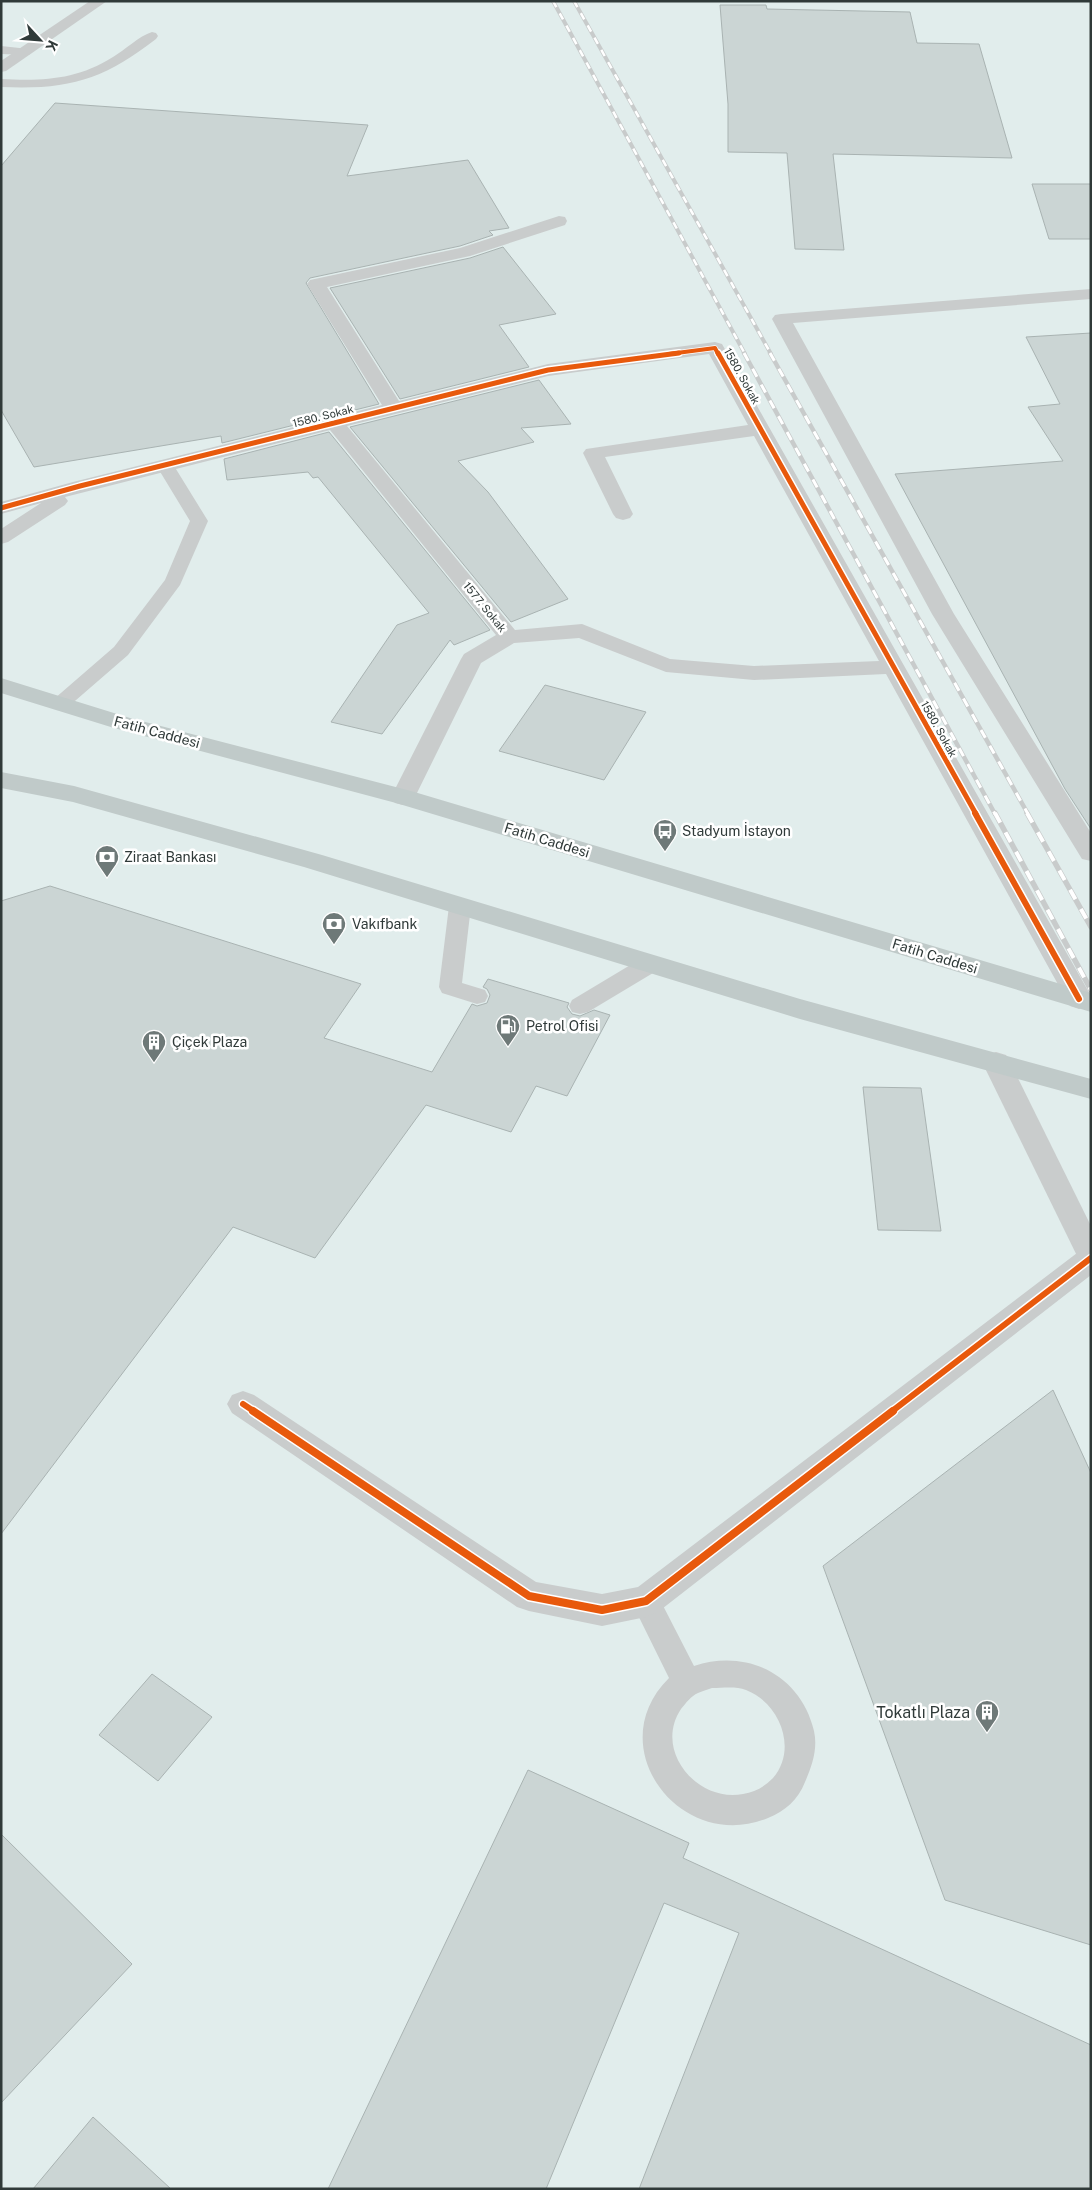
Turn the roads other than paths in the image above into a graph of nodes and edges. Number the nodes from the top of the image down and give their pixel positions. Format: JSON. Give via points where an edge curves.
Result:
{"nodes":[{"id":1,"x":100,"y":1,"type":"edge"},
{"id":2,"x":152,"y":36,"type":"dead end"},
{"id":3,"x":1,"y":50,"type":"edge"},
{"id":4,"x":24,"y":52,"type":"junction"},
{"id":5,"x":1,"y":68,"type":"edge"},
{"id":6,"x":1,"y":83,"type":"edge"},
{"id":7,"x":559,"y":221,"type":"dead end"},
{"id":8,"x":1091,"y":294,"type":"edge"},
{"id":9,"x":394,"y":409,"type":"junction"},
{"id":10,"x":336,"y":424,"type":"junction"},
{"id":11,"x":759,"y":429,"type":"junction"},
{"id":12,"x":165,"y":465,"type":"junction"},
{"id":13,"x":80,"y":486,"type":"junction"},
{"id":14,"x":1,"y":508,"type":"edge"},
{"id":15,"x":623,"y":514,"type":"dead end"},
{"id":16,"x":1,"y":538,"type":"edge"},
{"id":17,"x":509,"y":637,"type":"junction"},
{"id":18,"x":893,"y":667,"type":"junction"},
{"id":19,"x":1,"y":685,"type":"edge"},
{"id":20,"x":60,"y":703,"type":"junction"},
{"id":21,"x":1,"y":780,"type":"edge"},
{"id":22,"x":403,"y":797,"type":"junction"},
{"id":23,"x":1091,"y":853,"type":"edge"},
{"id":24,"x":460,"y":906,"type":"junction"},
{"id":25,"x":650,"y":964,"type":"junction"},
{"id":26,"x":477,"y":996,"type":"dead end"},
{"id":27,"x":1085,"y":1001,"type":"edge"},
{"id":28,"x":580,"y":1006,"type":"dead end"},
{"id":29,"x":996,"y":1062,"type":"junction"},
{"id":30,"x":1091,"y":1089,"type":"edge"},
{"id":31,"x":1091,"y":1257,"type":"edge"},
{"id":32,"x":243,"y":1404,"type":"dead end"},
{"id":33,"x":646,"y":1601,"type":"junction"},
{"id":34,"x":687,"y":1683,"type":"junction"}],
"edges":[{"from":1,"to":4,"type":"street"},
{"from":2,"to":6,"type":"lane","via":[[129,54],[69,81]]},
{"from":3,"to":4,"type":"street"},
{"from":4,"to":5,"type":"street"},
{"from":7,"to":9,"type":"street","via":[[464,252],[316,284]]},
{"from":8,"to":23,"type":"street","via":[[780,319],[943,614]]},
{"from":9,"to":10,"type":"street","name":"1580. Sokak"},
{"from":9,"to":11,"type":"street","name":"1580. Sokak","via":[[548,370],[715,348]]},
{"from":10,"to":12,"type":"street","name":"1580. Sokak"},
{"from":10,"to":17,"type":"street","name":"1577. Sokak"},
{"from":11,"to":15,"type":"street","via":[[593,453]]},
{"from":11,"to":18,"type":"street","name":"1580. Sokak"},
{"from":12,"to":13,"type":"street","name":"1580. Sokak"},
{"from":12,"to":20,"type":"lane","via":[[198,521],[174,581],[121,651]]},
{"from":13,"to":14,"type":"street","name":"1580. Sokak"},
{"from":13,"to":16,"type":"street"},
{"from":17,"to":18,"type":"street","via":[[582,631],[666,664],[754,674]]},
{"from":17,"to":22,"type":"street","name":"1577. Sokak","via":[[472,659]]},
{"from":18,"to":27,"type":"street","name":"1580. Sokak"},
{"from":19,"to":20,"type":"main road","name":"Fatih Caddesi"},
{"from":20,"to":22,"type":"main road","name":"Fatih Caddesi","via":[[122,723]]},
{"from":21,"to":24,"type":"main road","via":[[74,794]]},
{"from":22,"to":27,"type":"main road","name":"Fatih Caddesi"},
{"from":24,"to":25,"type":"main road"},
{"from":24,"to":26,"type":"lane","via":[[450,987]]},
{"from":25,"to":28,"type":"lane"},
{"from":25,"to":29,"type":"main road"},
{"from":29,"to":30,"type":"main road"},
{"from":29,"to":31,"type":"street"},
{"from":31,"to":33,"type":"street"},
{"from":32,"to":33,"type":"street","via":[[529,1596],[602,1610]]},
{"from":33,"to":34,"type":"lane"},
{"from":34,"to":34,"type":"lane","via":[[712,1674],[740,1674],[765,1684],[786,1704],[799,1729],[800,1756],[790,1782],[772,1801],[745,1811],[717,1810],[690,1800],[670,1779],[658,1754],[658,1726],[669,1702]]}]}
